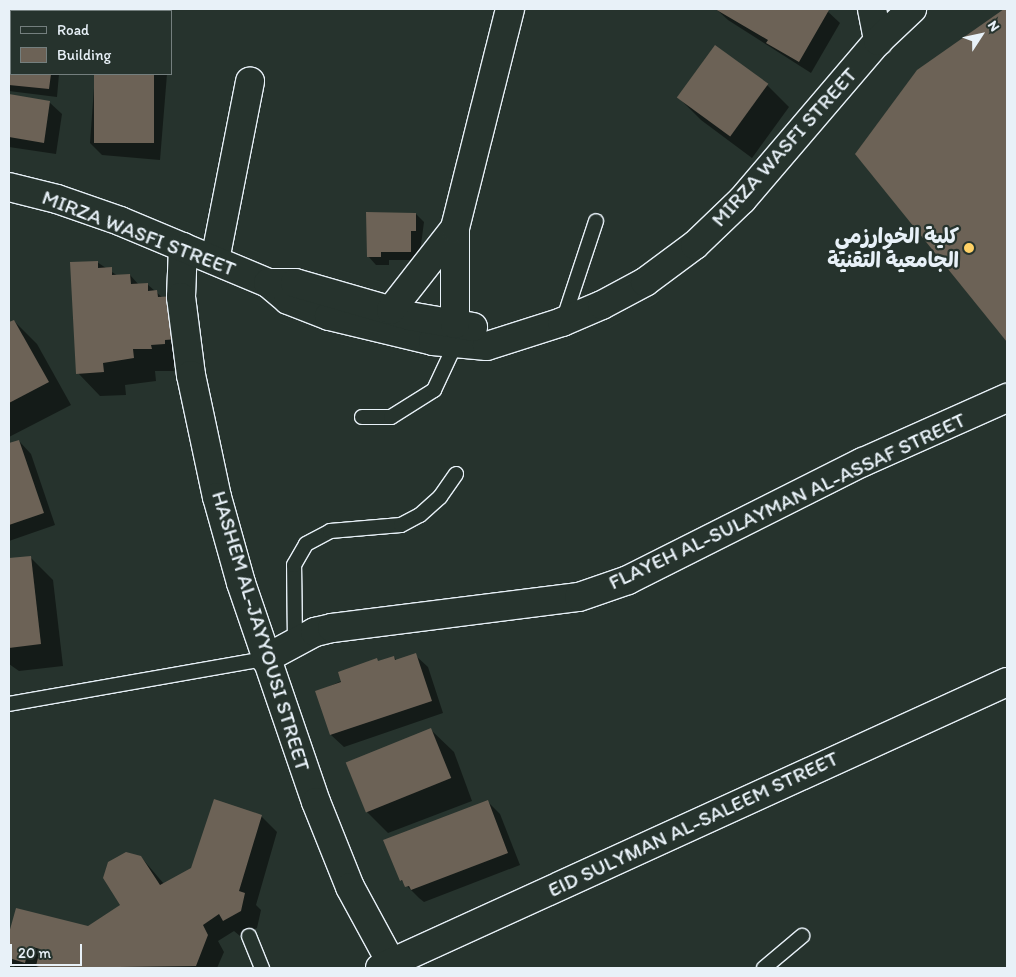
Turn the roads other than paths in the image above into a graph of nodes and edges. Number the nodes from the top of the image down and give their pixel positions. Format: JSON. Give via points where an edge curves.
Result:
{"nodes":[{"id":1,"x":510,"y":9,"type":"edge"},
{"id":2,"x":872,"y":9,"type":"edge"},
{"id":3,"x":912,"y":9,"type":"edge"},
{"id":4,"x":878,"y":41,"type":"junction"},
{"id":5,"x":250,"y":81,"type":"dead end"},
{"id":6,"x":9,"y":187,"type":"edge"},
{"id":7,"x":596,"y":221,"type":"dead end"},
{"id":8,"x":455,"y":228,"type":"junction"},
{"id":9,"x":183,"y":247,"type":"junction"},
{"id":10,"x":215,"y":260,"type":"junction"},
{"id":11,"x":268,"y":283,"type":"junction"},
{"id":12,"x":391,"y":310,"type":"junction"},
{"id":13,"x":562,"y":322,"type":"junction"},
{"id":14,"x":455,"y":335,"type":"junction"},
{"id":15,"x":1007,"y":398,"type":"edge"},
{"id":16,"x":362,"y":417,"type":"dead end"},
{"id":17,"x":456,"y":474,"type":"dead end"},
{"id":18,"x":295,"y":642,"type":"junction"},
{"id":19,"x":265,"y":659,"type":"junction"},
{"id":20,"x":1007,"y":682,"type":"edge"},
{"id":21,"x":9,"y":704,"type":"edge"},
{"id":22,"x":249,"y":936,"type":"dead end"},
{"id":23,"x":802,"y":936,"type":"dead end"},
{"id":24,"x":388,"y":967,"type":"edge"},
{"id":25,"x":262,"y":968,"type":"edge"},
{"id":26,"x":764,"y":968,"type":"edge"}],
"edges":[{"from":1,"to":8,"type":"street"},
{"from":2,"to":4,"type":"street"},
{"from":3,"to":4,"type":"street","name":"MIRZA WASFI STREET"},
{"from":4,"to":13,"type":"street","name":"MIRZA WASFI STREET","via":[[742,200],[695,245],[645,282]]},
{"from":5,"to":10,"type":"street"},
{"from":6,"to":9,"type":"street","name":"MIRZA WASFI STREET","via":[[57,199]]},
{"from":7,"to":13,"type":"lane"},
{"from":8,"to":12,"type":"street"},
{"from":8,"to":14,"type":"street"},
{"from":9,"to":10,"type":"street","name":"MIRZA WASFI STREET"},
{"from":9,"to":19,"type":"street","name":"HASHEM AL-JAYYOUSI STREET","via":[[181,297],[191,375],[217,497]]},
{"from":10,"to":11,"type":"street","name":"MIRZA WASFI STREET"},
{"from":11,"to":12,"type":"street","name":"MIRZA WASFI STREET","via":[[295,283],[360,304]]},
{"from":11,"to":14,"type":"street","name":"MIRZA WASFI STREET","via":[[288,300],[329,316]]},
{"from":12,"to":14,"type":"street","name":"MIRZA WASFI STREET"},
{"from":13,"to":14,"type":"street","name":"MIRZA WASFI STREET","via":[[487,346]]},
{"from":14,"to":16,"type":"lane","via":[[434,390],[391,418]]},
{"from":15,"to":18,"type":"street","name":"FLAYEH AL-SULAYMAN AL-ASSAF STREET","via":[[863,462],[628,580],[579,597],[332,628]]},
{"from":17,"to":18,"type":"lane","via":[[440,497],[420,515],[401,525],[330,531],[306,544],[294,565]]},
{"from":18,"to":19,"type":"street","name":"FLAYEH AL-SULAYMAN AL-ASSAF STREET"},
{"from":19,"to":21,"type":"lane","name":"FLAYEH AL-SULAYMAN AL-ASSAF STREET"},
{"from":19,"to":24,"type":"street","name":"HASHEM AL-JAYYOUSI STREET","via":[[350,887]]},
{"from":20,"to":24,"type":"street","name":"EID SULYMAN AL-SALEEM STREET"},
{"from":22,"to":25,"type":"lane"},
{"from":23,"to":26,"type":"lane"}]}
